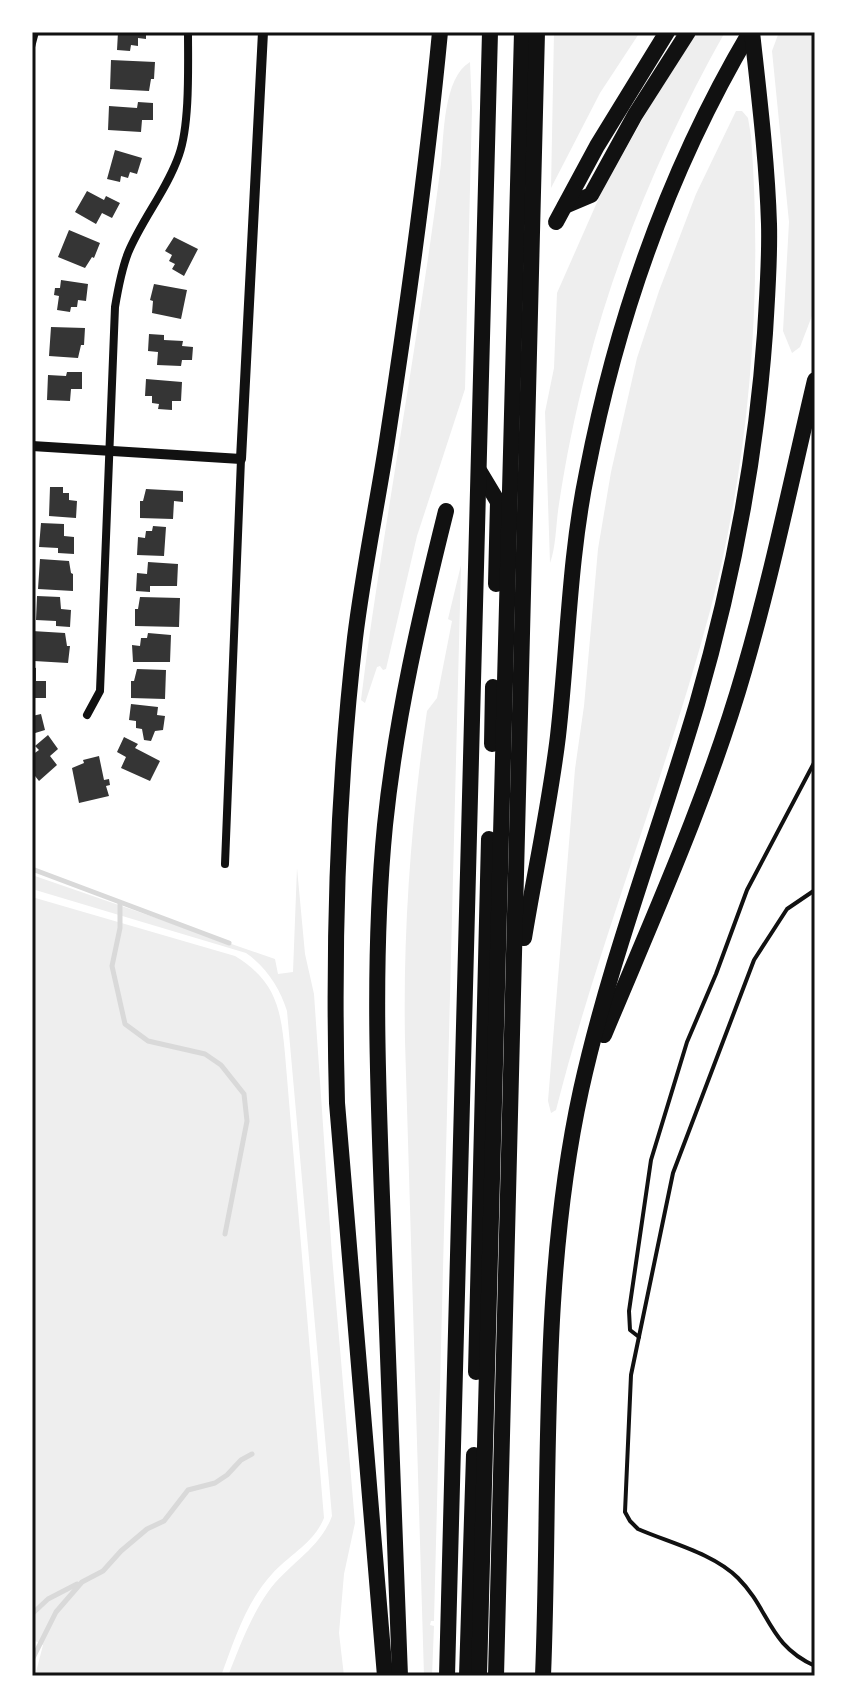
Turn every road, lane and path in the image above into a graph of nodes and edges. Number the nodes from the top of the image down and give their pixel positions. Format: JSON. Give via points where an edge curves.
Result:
{"nodes":[{"id":1,"x":37,"y":32,"type":"edge"},
{"id":2,"x":188,"y":32,"type":"edge"},
{"id":3,"x":263,"y":32,"type":"edge"},
{"id":4,"x":440,"y":32,"type":"edge"},
{"id":5,"x":490,"y":32,"type":"edge"},
{"id":6,"x":522,"y":32,"type":"edge"},
{"id":7,"x":537,"y":32,"type":"edge"},
{"id":8,"x":667,"y":32,"type":"edge"},
{"id":9,"x":688,"y":32,"type":"edge"},
{"id":10,"x":751,"y":32,"type":"edge"},
{"id":11,"x":32,"y":51,"type":"edge"},
{"id":12,"x":565,"y":206,"type":"junction"},
{"id":13,"x":556,"y":222,"type":"dead end"},
{"id":14,"x":815,"y":380,"type":"edge"},
{"id":15,"x":32,"y":446,"type":"edge"},
{"id":16,"x":111,"y":451,"type":"junction"},
{"id":17,"x":241,"y":459,"type":"junction"},
{"id":18,"x":479,"y":471,"type":"junction"},
{"id":19,"x":446,"y":511,"type":"dead end"},
{"id":20,"x":87,"y":715,"type":"dead end"},
{"id":21,"x":815,"y":761,"type":"edge"},
{"id":22,"x":225,"y":864,"type":"dead end"},
{"id":23,"x":815,"y":890,"type":"edge"},
{"id":24,"x":515,"y":990,"type":"junction"},
{"id":25,"x":581,"y":1088,"type":"junction"},
{"id":26,"x":639,"y":1337,"type":"junction"},
{"id":27,"x":815,"y":1666,"type":"edge"},
{"id":28,"x":385,"y":1676,"type":"edge"},
{"id":29,"x":400,"y":1676,"type":"edge"},
{"id":30,"x":447,"y":1676,"type":"edge"},
{"id":31,"x":467,"y":1676,"type":"edge"},
{"id":32,"x":479,"y":1676,"type":"edge"},
{"id":33,"x":496,"y":1676,"type":"edge"},
{"id":34,"x":543,"y":1676,"type":"edge"}],
"edges":[{"from":1,"to":11,"type":"lane"},
{"from":2,"to":16,"type":"street","via":[[181,152],[121,273],[115,307]]},
{"from":3,"to":17,"type":"street"},
{"from":4,"to":28,"type":"highway","via":[[404,321],[355,636],[342,768],[337,1103]]},
{"from":5,"to":18,"type":"highway"},
{"from":6,"to":32,"type":"highway"},
{"from":7,"to":24,"type":"highway"},
{"from":8,"to":12,"type":"highway"},
{"from":9,"to":12,"type":"highway","via":[[591,195]]},
{"from":10,"to":24,"type":"highway","via":[[661,215],[602,398],[576,540],[558,736]]},
{"from":10,"to":25,"type":"highway","via":[[769,226],[752,463],[733,565],[697,703]]},
{"from":12,"to":13,"type":"highway"},
{"from":14,"to":25,"type":"highway","via":[[744,673],[687,836]]},
{"from":15,"to":16,"type":"street"},
{"from":16,"to":17,"type":"street"},
{"from":16,"to":20,"type":"street","via":[[100,691]]},
{"from":17,"to":22,"type":"street"},
{"from":18,"to":30,"type":"highway"},
{"from":18,"to":31,"type":"highway","via":[[498,502]]},
{"from":19,"to":29,"type":"highway","via":[[400,713],[385,826],[378,944],[382,1212]]},
{"from":21,"to":26,"type":"lane","via":[[747,890],[687,1042],[651,1160],[629,1311],[630,1330]]},
{"from":23,"to":26,"type":"lane","via":[[787,909],[754,960],[673,1173]]},
{"from":24,"to":33,"type":"highway"},
{"from":25,"to":34,"type":"highway","via":[[556,1270]]},
{"from":26,"to":27,"type":"lane","via":[[631,1375],[625,1512],[638,1529],[718,1563],[739,1579],[780,1642]]}]}
